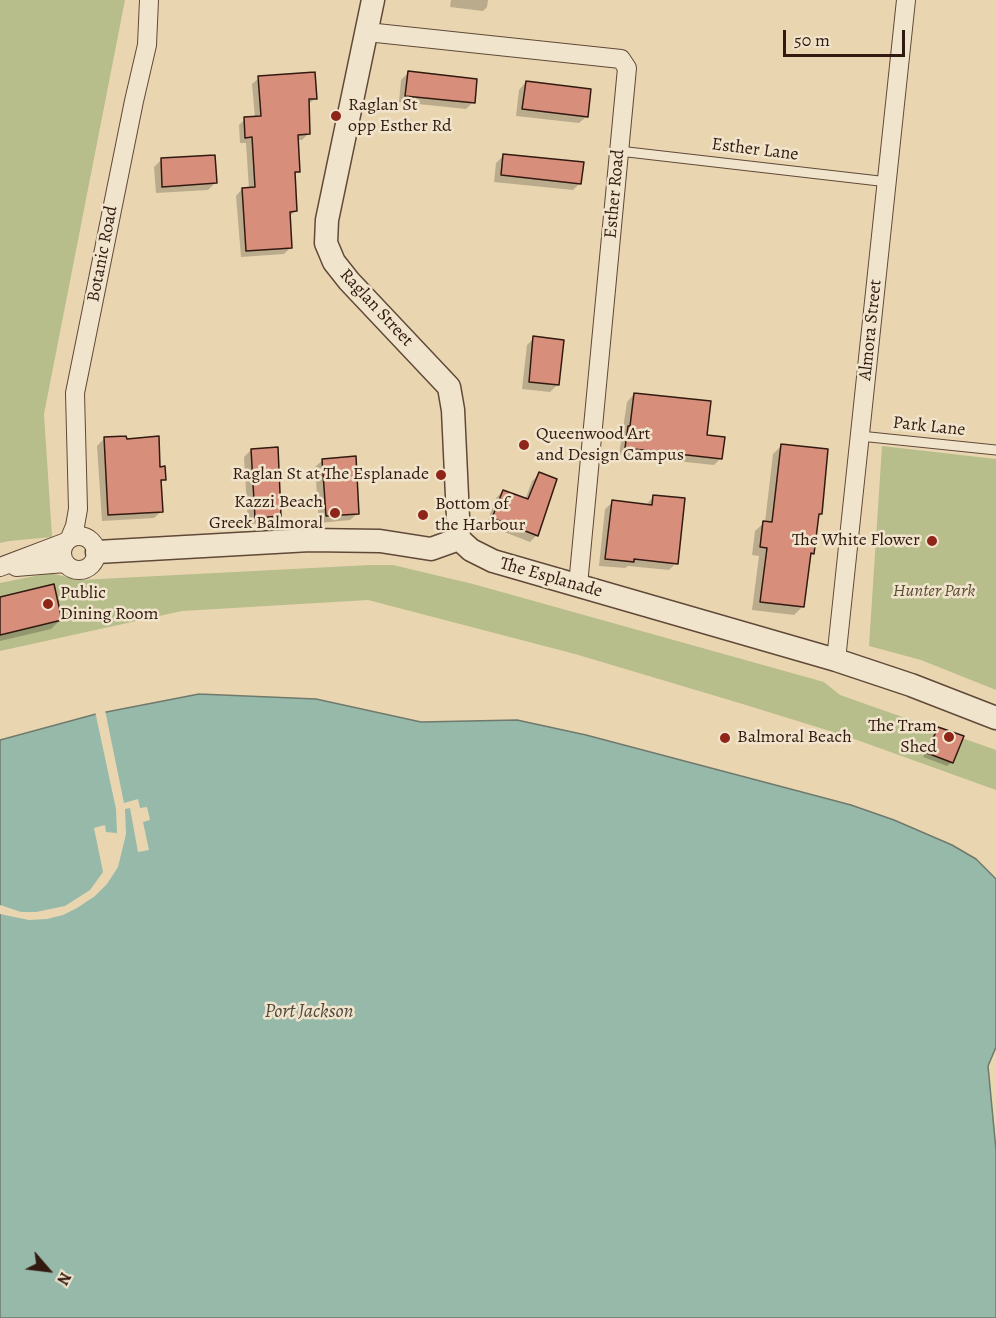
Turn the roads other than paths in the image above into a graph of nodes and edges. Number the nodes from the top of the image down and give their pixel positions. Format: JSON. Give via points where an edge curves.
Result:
{"nodes":[{"id":1,"x":149,"y":0,"type":"edge"},
{"id":2,"x":373,"y":0,"type":"edge"},
{"id":3,"x":906,"y":0,"type":"edge"},
{"id":4,"x":367,"y":32,"type":"junction"},
{"id":5,"x":619,"y":152,"type":"junction"},
{"id":6,"x":888,"y":182,"type":"junction"},
{"id":7,"x":860,"y":436,"type":"junction"},
{"id":8,"x":996,"y":450,"type":"edge"},
{"id":9,"x":459,"y":539,"type":"junction"},
{"id":10,"x":80,"y":542,"type":"junction"},
{"id":11,"x":65,"y":563,"type":"junction"},
{"id":12,"x":0,"y":568,"type":"edge"},
{"id":13,"x":578,"y":585,"type":"junction"},
{"id":14,"x":836,"y":660,"type":"junction"},
{"id":15,"x":996,"y":718,"type":"edge"}],
"edges":[{"from":1,"to":10,"type":"street","name":"Botanic Road","via":[[147,45],[75,393],[75,526]]},
{"from":2,"to":4,"type":"street","name":"Raglan Street"},
{"from":3,"to":6,"type":"street","name":"Almora Street"},
{"from":4,"to":5,"type":"street","name":"Esther Road","via":[[621,59],[627,68]]},
{"from":4,"to":9,"type":"street","name":"Raglan Street","via":[[327,220],[326,243],[349,281],[448,387],[453,410]]},
{"from":5,"to":6,"type":"lane","name":"Esther Lane"},
{"from":5,"to":13,"type":"street","name":"Esther Road"},
{"from":6,"to":7,"type":"street","name":"Almora Street"},
{"from":7,"to":8,"type":"lane","name":"Park Lane"},
{"from":7,"to":14,"type":"street","name":"Almora Street"},
{"from":9,"to":10,"type":"street","via":[[431,549],[380,541]]},
{"from":9,"to":13,"type":"street","name":"The Esplanade","via":[[493,561]]},
{"from":10,"to":11,"type":"street","name":"Botanic Road","via":[[62,553]]},
{"from":10,"to":11,"type":"street","via":[[94,562],[85,569],[74,569]]},
{"from":10,"to":12,"type":"street"},
{"from":11,"to":12,"type":"street"},
{"from":13,"to":14,"type":"street","name":"The Esplanade"},
{"from":14,"to":15,"type":"street","name":"The Esplanade"}]}
